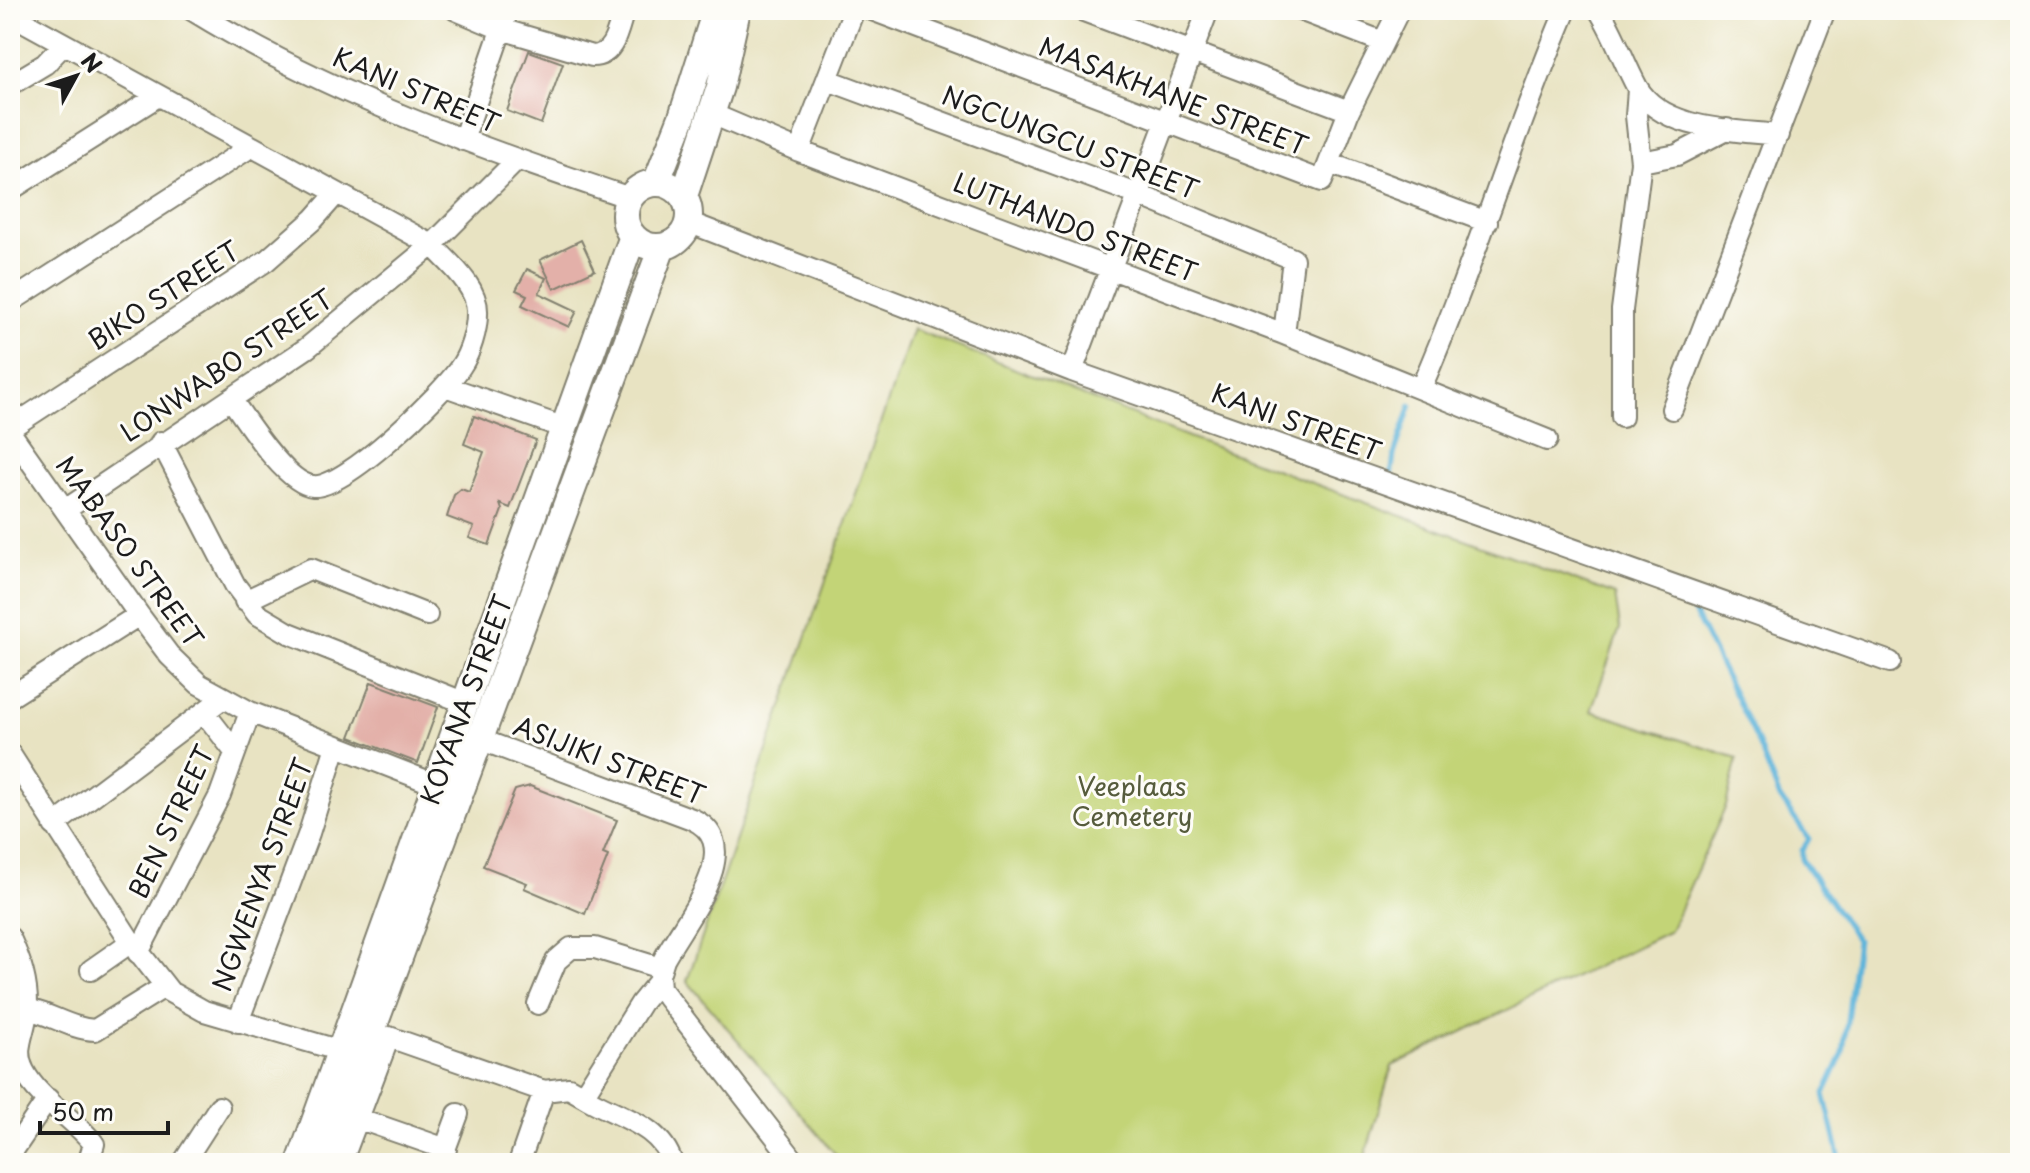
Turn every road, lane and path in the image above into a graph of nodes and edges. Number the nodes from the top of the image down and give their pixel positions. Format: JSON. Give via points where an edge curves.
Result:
{"nodes":[{"id":1,"x":192,"y":10,"type":"edge"},
{"id":2,"x":456,"y":10,"type":"edge"},
{"id":3,"x":624,"y":10,"type":"edge"},
{"id":4,"x":716,"y":10,"type":"edge"},
{"id":5,"x":737,"y":10,"type":"edge"},
{"id":6,"x":854,"y":10,"type":"edge"},
{"id":7,"x":872,"y":10,"type":"edge"},
{"id":8,"x":1081,"y":10,"type":"edge"},
{"id":9,"x":1208,"y":10,"type":"edge"},
{"id":10,"x":1300,"y":10,"type":"edge"},
{"id":11,"x":1399,"y":10,"type":"edge"},
{"id":12,"x":1566,"y":10,"type":"edge"},
{"id":13,"x":1599,"y":10,"type":"edge"},
{"id":14,"x":1825,"y":10,"type":"edge"},
{"id":15,"x":10,"y":14,"type":"edge"},
{"id":16,"x":223,"y":18,"type":"edge"},
{"id":17,"x":505,"y":20,"type":"edge"},
{"id":18,"x":1383,"y":42,"type":"junction"},
{"id":19,"x":64,"y":44,"type":"junction"},
{"id":20,"x":1193,"y":52,"type":"junction"},
{"id":21,"x":828,"y":80,"type":"junction"},
{"id":22,"x":10,"y":85,"type":"edge"},
{"id":23,"x":1638,"y":89,"type":"junction"},
{"id":24,"x":158,"y":96,"type":"junction"},
{"id":25,"x":1349,"y":111,"type":"junction"},
{"id":26,"x":712,"y":114,"type":"junction"},
{"id":27,"x":1166,"y":121,"type":"junction"},
{"id":28,"x":1727,"y":129,"type":"junction"},
{"id":29,"x":1778,"y":135,"type":"junction"},
{"id":30,"x":463,"y":140,"type":"junction"},
{"id":31,"x":249,"y":148,"type":"junction"},
{"id":32,"x":799,"y":151,"type":"junction"},
{"id":33,"x":517,"y":160,"type":"junction"},
{"id":34,"x":1641,"y":162,"type":"junction"},
{"id":35,"x":1326,"y":172,"type":"junction"},
{"id":36,"x":656,"y":183,"type":"junction"},
{"id":37,"x":10,"y":190,"type":"edge"},
{"id":38,"x":336,"y":194,"type":"junction"},
{"id":39,"x":1139,"y":195,"type":"junction"},
{"id":40,"x":630,"y":198,"type":"junction"},
{"id":41,"x":686,"y":209,"type":"junction"},
{"id":42,"x":1487,"y":222,"type":"junction"},
{"id":43,"x":633,"y":236,"type":"junction"},
{"id":44,"x":432,"y":245,"type":"junction"},
{"id":45,"x":662,"y":247,"type":"junction"},
{"id":46,"x":1110,"y":270,"type":"junction"},
{"id":47,"x":10,"y":302,"type":"edge"},
{"id":48,"x":1284,"y":334,"type":"junction"},
{"id":49,"x":1072,"y":371,"type":"junction"},
{"id":50,"x":445,"y":386,"type":"junction"},
{"id":51,"x":1421,"y":388,"type":"junction"},
{"id":52,"x":231,"y":399,"type":"junction"},
{"id":53,"x":1672,"y":409,"type":"dead end"},
{"id":54,"x":1622,"y":417,"type":"dead end"},
{"id":55,"x":562,"y":427,"type":"junction"},
{"id":56,"x":10,"y":430,"type":"edge"},
{"id":57,"x":1547,"y":440,"type":"dead end"},
{"id":58,"x":161,"y":442,"type":"junction"},
{"id":59,"x":65,"y":510,"type":"junction"},
{"id":60,"x":245,"y":601,"type":"junction"},
{"id":61,"x":139,"y":615,"type":"junction"},
{"id":62,"x":427,"y":615,"type":"dead end"},
{"id":63,"x":1890,"y":662,"type":"dead end"},
{"id":64,"x":10,"y":697,"type":"edge"},
{"id":65,"x":223,"y":698,"type":"junction"},
{"id":66,"x":468,"y":704,"type":"junction"},
{"id":67,"x":204,"y":712,"type":"junction"},
{"id":68,"x":250,"y":712,"type":"junction"},
{"id":69,"x":479,"y":739,"type":"junction"},
{"id":70,"x":336,"y":746,"type":"junction"},
{"id":71,"x":235,"y":752,"type":"junction"},
{"id":72,"x":10,"y":754,"type":"edge"},
{"id":73,"x":437,"y":785,"type":"junction"},
{"id":74,"x":54,"y":825,"type":"junction"},
{"id":75,"x":10,"y":938,"type":"edge"},
{"id":76,"x":134,"y":948,"type":"junction"},
{"id":77,"x":91,"y":970,"type":"dead end"},
{"id":78,"x":660,"y":975,"type":"junction"},
{"id":79,"x":164,"y":987,"type":"junction"},
{"id":80,"x":538,"y":1004,"type":"dead end"},
{"id":81,"x":19,"y":1008,"type":"edge"},
{"id":82,"x":238,"y":1022,"type":"junction"},
{"id":83,"x":341,"y":1051,"type":"junction"},
{"id":84,"x":544,"y":1091,"type":"junction"},
{"id":85,"x":583,"y":1096,"type":"junction"},
{"id":86,"x":48,"y":1099,"type":"junction"},
{"id":87,"x":219,"y":1107,"type":"dead end"},
{"id":88,"x":458,"y":1114,"type":"dead end"},
{"id":89,"x":357,"y":1118,"type":"junction"},
{"id":90,"x":10,"y":1155,"type":"edge"},
{"id":91,"x":443,"y":1156,"type":"edge"},
{"id":92,"x":88,"y":1163,"type":"edge"},
{"id":93,"x":183,"y":1163,"type":"edge"},
{"id":94,"x":300,"y":1163,"type":"edge"},
{"id":95,"x":323,"y":1163,"type":"edge"},
{"id":96,"x":341,"y":1163,"type":"edge"},
{"id":97,"x":519,"y":1163,"type":"edge"},
{"id":98,"x":672,"y":1163,"type":"edge"},
{"id":99,"x":796,"y":1163,"type":"edge"}],
"edges":[{"from":1,"to":16,"type":"street","name":"KANI STREET"},
{"from":2,"to":17,"type":"street"},
{"from":3,"to":17,"type":"street","via":[[610,48],[598,56]]},
{"from":4,"to":36,"type":"main road"},
{"from":5,"to":26,"type":"main road"},
{"from":6,"to":21,"type":"street"},
{"from":7,"to":27,"type":"street","name":"MASAKHANE STREET"},
{"from":8,"to":20,"type":"street"},
{"from":9,"to":20,"type":"street"},
{"from":10,"to":18,"type":"street"},
{"from":11,"to":18,"type":"street"},
{"from":12,"to":42,"type":"street","via":[[1516,132]]},
{"from":13,"to":23,"type":"street"},
{"from":14,"to":29,"type":"street"},
{"from":15,"to":19,"type":"street"},
{"from":16,"to":30,"type":"street","name":"KANI STREET","via":[[279,62]]},
{"from":17,"to":30,"type":"street"},
{"from":18,"to":25,"type":"street"},
{"from":19,"to":22,"type":"street","via":[[45,64]]},
{"from":19,"to":24,"type":"street"},
{"from":20,"to":25,"type":"street"},
{"from":20,"to":27,"type":"street"},
{"from":21,"to":32,"type":"street"},
{"from":21,"to":39,"type":"street","name":"NGCUNGCU STREET"},
{"from":23,"to":28,"type":"street","via":[[1681,119]]},
{"from":23,"to":34,"type":"street"},
{"from":24,"to":31,"type":"street"},
{"from":24,"to":37,"type":"street"},
{"from":25,"to":35,"type":"street"},
{"from":26,"to":32,"type":"street","name":"LUTHANDO STREET"},
{"from":26,"to":41,"type":"main road"},
{"from":27,"to":35,"type":"street","name":"MASAKHANE STREET"},
{"from":27,"to":39,"type":"street"},
{"from":28,"to":29,"type":"street"},
{"from":28,"to":34,"type":"street","via":[[1677,155]]},
{"from":29,"to":53,"type":"street"},
{"from":30,"to":33,"type":"street","name":"KANI STREET"},
{"from":31,"to":38,"type":"street"},
{"from":31,"to":47,"type":"street"},
{"from":32,"to":46,"type":"street","name":"LUTHANDO STREET"},
{"from":33,"to":40,"type":"street","name":"KANI STREET"},
{"from":33,"to":44,"type":"street","name":"LONWABO STREET"},
{"from":34,"to":54,"type":"street","via":[[1622,310]]},
{"from":35,"to":42,"type":"street","name":"MASAKHANE STREET"},
{"from":36,"to":40,"type":"main road"},
{"from":36,"to":41,"type":"main road","via":[[676,189]]},
{"from":38,"to":44,"type":"street"},
{"from":38,"to":56,"type":"street","name":"BIKO STREET","via":[[266,261]]},
{"from":39,"to":46,"type":"street"},
{"from":39,"to":48,"type":"street","name":"NGCUNGCU STREET","via":[[1293,259]]},
{"from":40,"to":43,"type":"main road","via":[[625,218]]},
{"from":41,"to":45,"type":"main road","via":[[681,237]]},
{"from":41,"to":49,"type":"street","name":"KANI STREET"},
{"from":42,"to":51,"type":"street"},
{"from":43,"to":45,"type":"main road"},
{"from":43,"to":55,"type":"main road","name":"KOYANA STREET"},
{"from":44,"to":50,"type":"street","via":[[473,293],[478,313],[463,364]]},
{"from":44,"to":52,"type":"street","name":"LONWABO STREET","via":[[307,348]]},
{"from":45,"to":69,"type":"main road","name":"KOYANA STREET"},
{"from":46,"to":48,"type":"street","name":"LUTHANDO STREET"},
{"from":46,"to":49,"type":"street"},
{"from":48,"to":51,"type":"street","name":"LUTHANDO STREET"},
{"from":49,"to":63,"type":"street","name":"KANI STREET"},
{"from":50,"to":52,"type":"street","via":[[360,465],[324,486],[310,487],[285,469]]},
{"from":50,"to":55,"type":"street"},
{"from":51,"to":57,"type":"street","name":"LUTHANDO STREET"},
{"from":52,"to":58,"type":"street","name":"LONWABO STREET"},
{"from":55,"to":66,"type":"main road","name":"KOYANA STREET"},
{"from":56,"to":59,"type":"street","name":"MABASO STREET"},
{"from":58,"to":59,"type":"street","name":"LONWABO STREET"},
{"from":58,"to":60,"type":"street"},
{"from":59,"to":61,"type":"street","name":"MABASO STREET"},
{"from":60,"to":62,"type":"street","via":[[311,569]]},
{"from":60,"to":66,"type":"street","via":[[289,633]]},
{"from":61,"to":64,"type":"street"},
{"from":61,"to":65,"type":"street","name":"MABASO STREET","via":[[185,672]]},
{"from":65,"to":67,"type":"street"},
{"from":65,"to":68,"type":"street","name":"MABASO STREET"},
{"from":66,"to":73,"type":"main road","name":"KOYANA STREET"},
{"from":67,"to":71,"type":"street"},
{"from":67,"to":74,"type":"street"},
{"from":68,"to":70,"type":"street","name":"MABASO STREET"},
{"from":68,"to":71,"type":"street","name":"BEN STREET"},
{"from":69,"to":78,"type":"street","name":"ASIJIKI STREET","via":[[709,830],[716,850],[713,872]]},
{"from":69,"to":95,"type":"main road","name":"KOYANA STREET"},
{"from":70,"to":73,"type":"street","name":"MABASO STREET"},
{"from":70,"to":82,"type":"street","name":"NGWENYA STREET"},
{"from":71,"to":76,"type":"street","name":"BEN STREET","via":[[211,814]]},
{"from":72,"to":74,"type":"street"},
{"from":73,"to":83,"type":"main road","name":"KOYANA STREET"},
{"from":74,"to":76,"type":"street"},
{"from":75,"to":81,"type":"street","via":[[24,972]]},
{"from":76,"to":77,"type":"street"},
{"from":76,"to":79,"type":"street"},
{"from":78,"to":80,"type":"street","via":[[595,948],[571,948],[556,961]]},
{"from":78,"to":85,"type":"street"},
{"from":78,"to":99,"type":"street","via":[[663,995]]},
{"from":79,"to":81,"type":"street","via":[[95,1030]]},
{"from":79,"to":82,"type":"street","via":[[192,1005]]},
{"from":81,"to":86,"type":"street","via":[[19,1058],[30,1081]]},
{"from":82,"to":83,"type":"street"},
{"from":83,"to":94,"type":"main road","name":"KOYANA STREET"},
{"from":84,"to":85,"type":"street","via":[[569,1088]]},
{"from":84,"to":89,"type":"street","via":[[389,1037]]},
{"from":84,"to":97,"type":"street"},
{"from":85,"to":98,"type":"street","via":[[654,1134]]},
{"from":86,"to":90,"type":"street"},
{"from":86,"to":92,"type":"street","via":[[94,1144]]},
{"from":87,"to":93,"type":"street"},
{"from":88,"to":91,"type":"street"},
{"from":89,"to":91,"type":"street"},
{"from":89,"to":96,"type":"street"}]}
